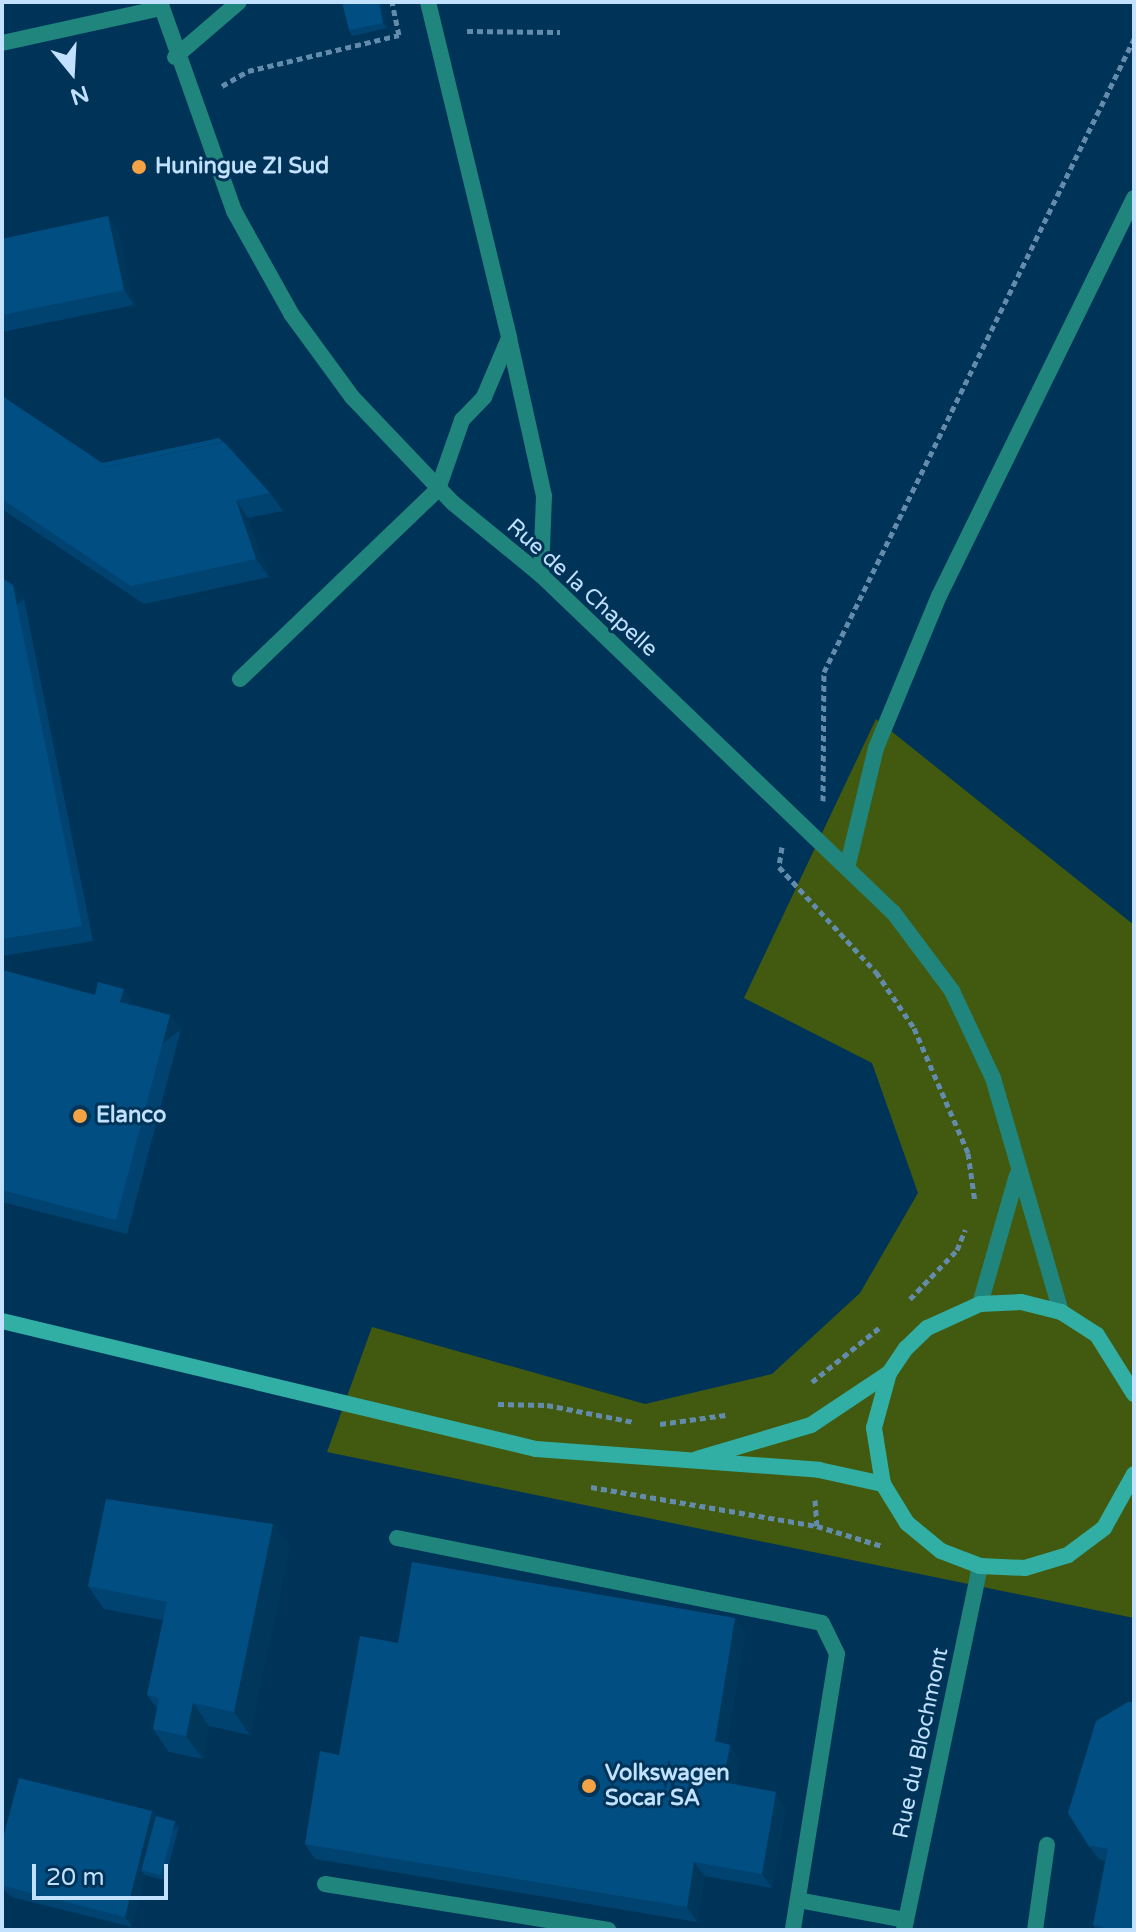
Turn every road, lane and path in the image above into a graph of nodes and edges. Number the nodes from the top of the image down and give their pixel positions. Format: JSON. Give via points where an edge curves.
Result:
{"nodes":[{"id":1,"x":239,"y":2,"type":"edge"},
{"id":2,"x":392,"y":2,"type":"edge"},
{"id":3,"x":428,"y":2,"type":"edge"},
{"id":4,"x":160,"y":5,"type":"edge"},
{"id":5,"x":433,"y":28,"type":"junction"},
{"id":6,"x":560,"y":32,"type":"dead end"},
{"id":7,"x":399,"y":35,"type":"junction"},
{"id":8,"x":1134,"y":39,"type":"edge"},
{"id":9,"x":2,"y":43,"type":"edge"},
{"id":10,"x":175,"y":57,"type":"junction"},
{"id":11,"x":190,"y":103,"type":"junction"},
{"id":12,"x":1134,"y":198,"type":"edge"},
{"id":13,"x":509,"y":338,"type":"junction"},
{"id":14,"x":438,"y":489,"type":"junction"},
{"id":15,"x":541,"y":575,"type":"junction"},
{"id":16,"x":240,"y":679,"type":"dead end"},
{"id":17,"x":802,"y":823,"type":"junction"},
{"id":18,"x":847,"y":868,"type":"junction"},
{"id":19,"x":1018,"y":1174,"type":"junction"},
{"id":20,"x":980,"y":1304,"type":"junction"},
{"id":21,"x":902,"y":1307,"type":"dead end"},
{"id":22,"x":1061,"y":1312,"type":"junction"},
{"id":23,"x":892,"y":1316,"type":"dead end"},
{"id":24,"x":2,"y":1321,"type":"edge"},
{"id":25,"x":889,"y":1373,"type":"junction"},
{"id":26,"x":799,"y":1393,"type":"dead end"},
{"id":27,"x":1134,"y":1394,"type":"edge"},
{"id":28,"x":489,"y":1404,"type":"dead end"},
{"id":29,"x":730,"y":1414,"type":"dead end"},
{"id":30,"x":684,"y":1462,"type":"junction"},
{"id":31,"x":1134,"y":1474,"type":"edge"},
{"id":32,"x":883,"y":1484,"type":"junction"},
{"id":33,"x":1132,"y":1493,"type":"edge"},
{"id":34,"x":397,"y":1538,"type":"dead end"},
{"id":35,"x":980,"y":1566,"type":"junction"},
{"id":36,"x":1047,"y":1845,"type":"dead end"},
{"id":37,"x":325,"y":1884,"type":"dead end"},
{"id":38,"x":798,"y":1900,"type":"junction"},
{"id":39,"x":905,"y":1925,"type":"edge"},
{"id":40,"x":608,"y":1930,"type":"edge"},
{"id":41,"x":793,"y":1930,"type":"edge"},
{"id":42,"x":1035,"y":1930,"type":"edge"}],
"edges":[{"from":1,"to":10,"type":"street"},
{"from":2,"to":7,"type":"path"},
{"from":3,"to":5,"type":"street"},
{"from":4,"to":9,"type":"street"},
{"from":4,"to":10,"type":"street","name":"Rue de la Chapelle"},
{"from":5,"to":6,"type":"path"},
{"from":5,"to":7,"type":"path"},
{"from":5,"to":13,"type":"street"},
{"from":7,"to":11,"type":"path","via":[[248,71]]},
{"from":8,"to":17,"type":"path","via":[[824,672],[825,794]]},
{"from":10,"to":11,"type":"street","name":"Rue de la Chapelle"},
{"from":11,"to":14,"type":"street","name":"Rue de la Chapelle","via":[[234,211],[292,315],[352,397]]},
{"from":12,"to":18,"type":"street","via":[[939,596],[876,748]]},
{"from":13,"to":14,"type":"street","via":[[484,397],[462,420]]},
{"from":13,"to":15,"type":"street","via":[[544,496]]},
{"from":14,"to":15,"type":"street","name":"Rue de la Chapelle"},
{"from":14,"to":16,"type":"street"},
{"from":15,"to":17,"type":"street","name":"Rue de la Chapelle"},
{"from":17,"to":18,"type":"street","name":"Rue de la Chapelle"},
{"from":17,"to":21,"type":"path","via":[[778,852],[779,867],[876,972],[914,1028],[968,1153],[975,1206],[957,1250]]},
{"from":18,"to":19,"type":"street","name":"Rue de la Chapelle","via":[[893,912],[952,991],[993,1078]]},
{"from":19,"to":20,"type":"street"},
{"from":19,"to":22,"type":"street","name":"Rue de la Chapelle"},
{"from":20,"to":22,"type":"main road","via":[[1021,1302]]},
{"from":20,"to":25,"type":"main road","via":[[927,1328]]},
{"from":22,"to":27,"type":"main road","via":[[1097,1335]]},
{"from":23,"to":26,"type":"path"},
{"from":24,"to":30,"type":"main road","via":[[536,1449]]},
{"from":25,"to":30,"type":"main road","via":[[811,1425]]},
{"from":25,"to":32,"type":"main road","via":[[874,1428]]},
{"from":28,"to":29,"type":"path","via":[[547,1405],[651,1425]]},
{"from":30,"to":32,"type":"main road","via":[[819,1470]]},
{"from":31,"to":33,"type":"main road"},
{"from":32,"to":35,"type":"main road","via":[[907,1523],[941,1551]]},
{"from":33,"to":35,"type":"main road","via":[[1104,1528],[1068,1555],[1025,1568]]},
{"from":34,"to":38,"type":"street","via":[[822,1623],[837,1654]]},
{"from":35,"to":39,"type":"street","name":"Rue du Blochmont"},
{"from":36,"to":42,"type":"street"},
{"from":37,"to":40,"type":"street"},
{"from":38,"to":39,"type":"street"},
{"from":38,"to":41,"type":"street"}]}
